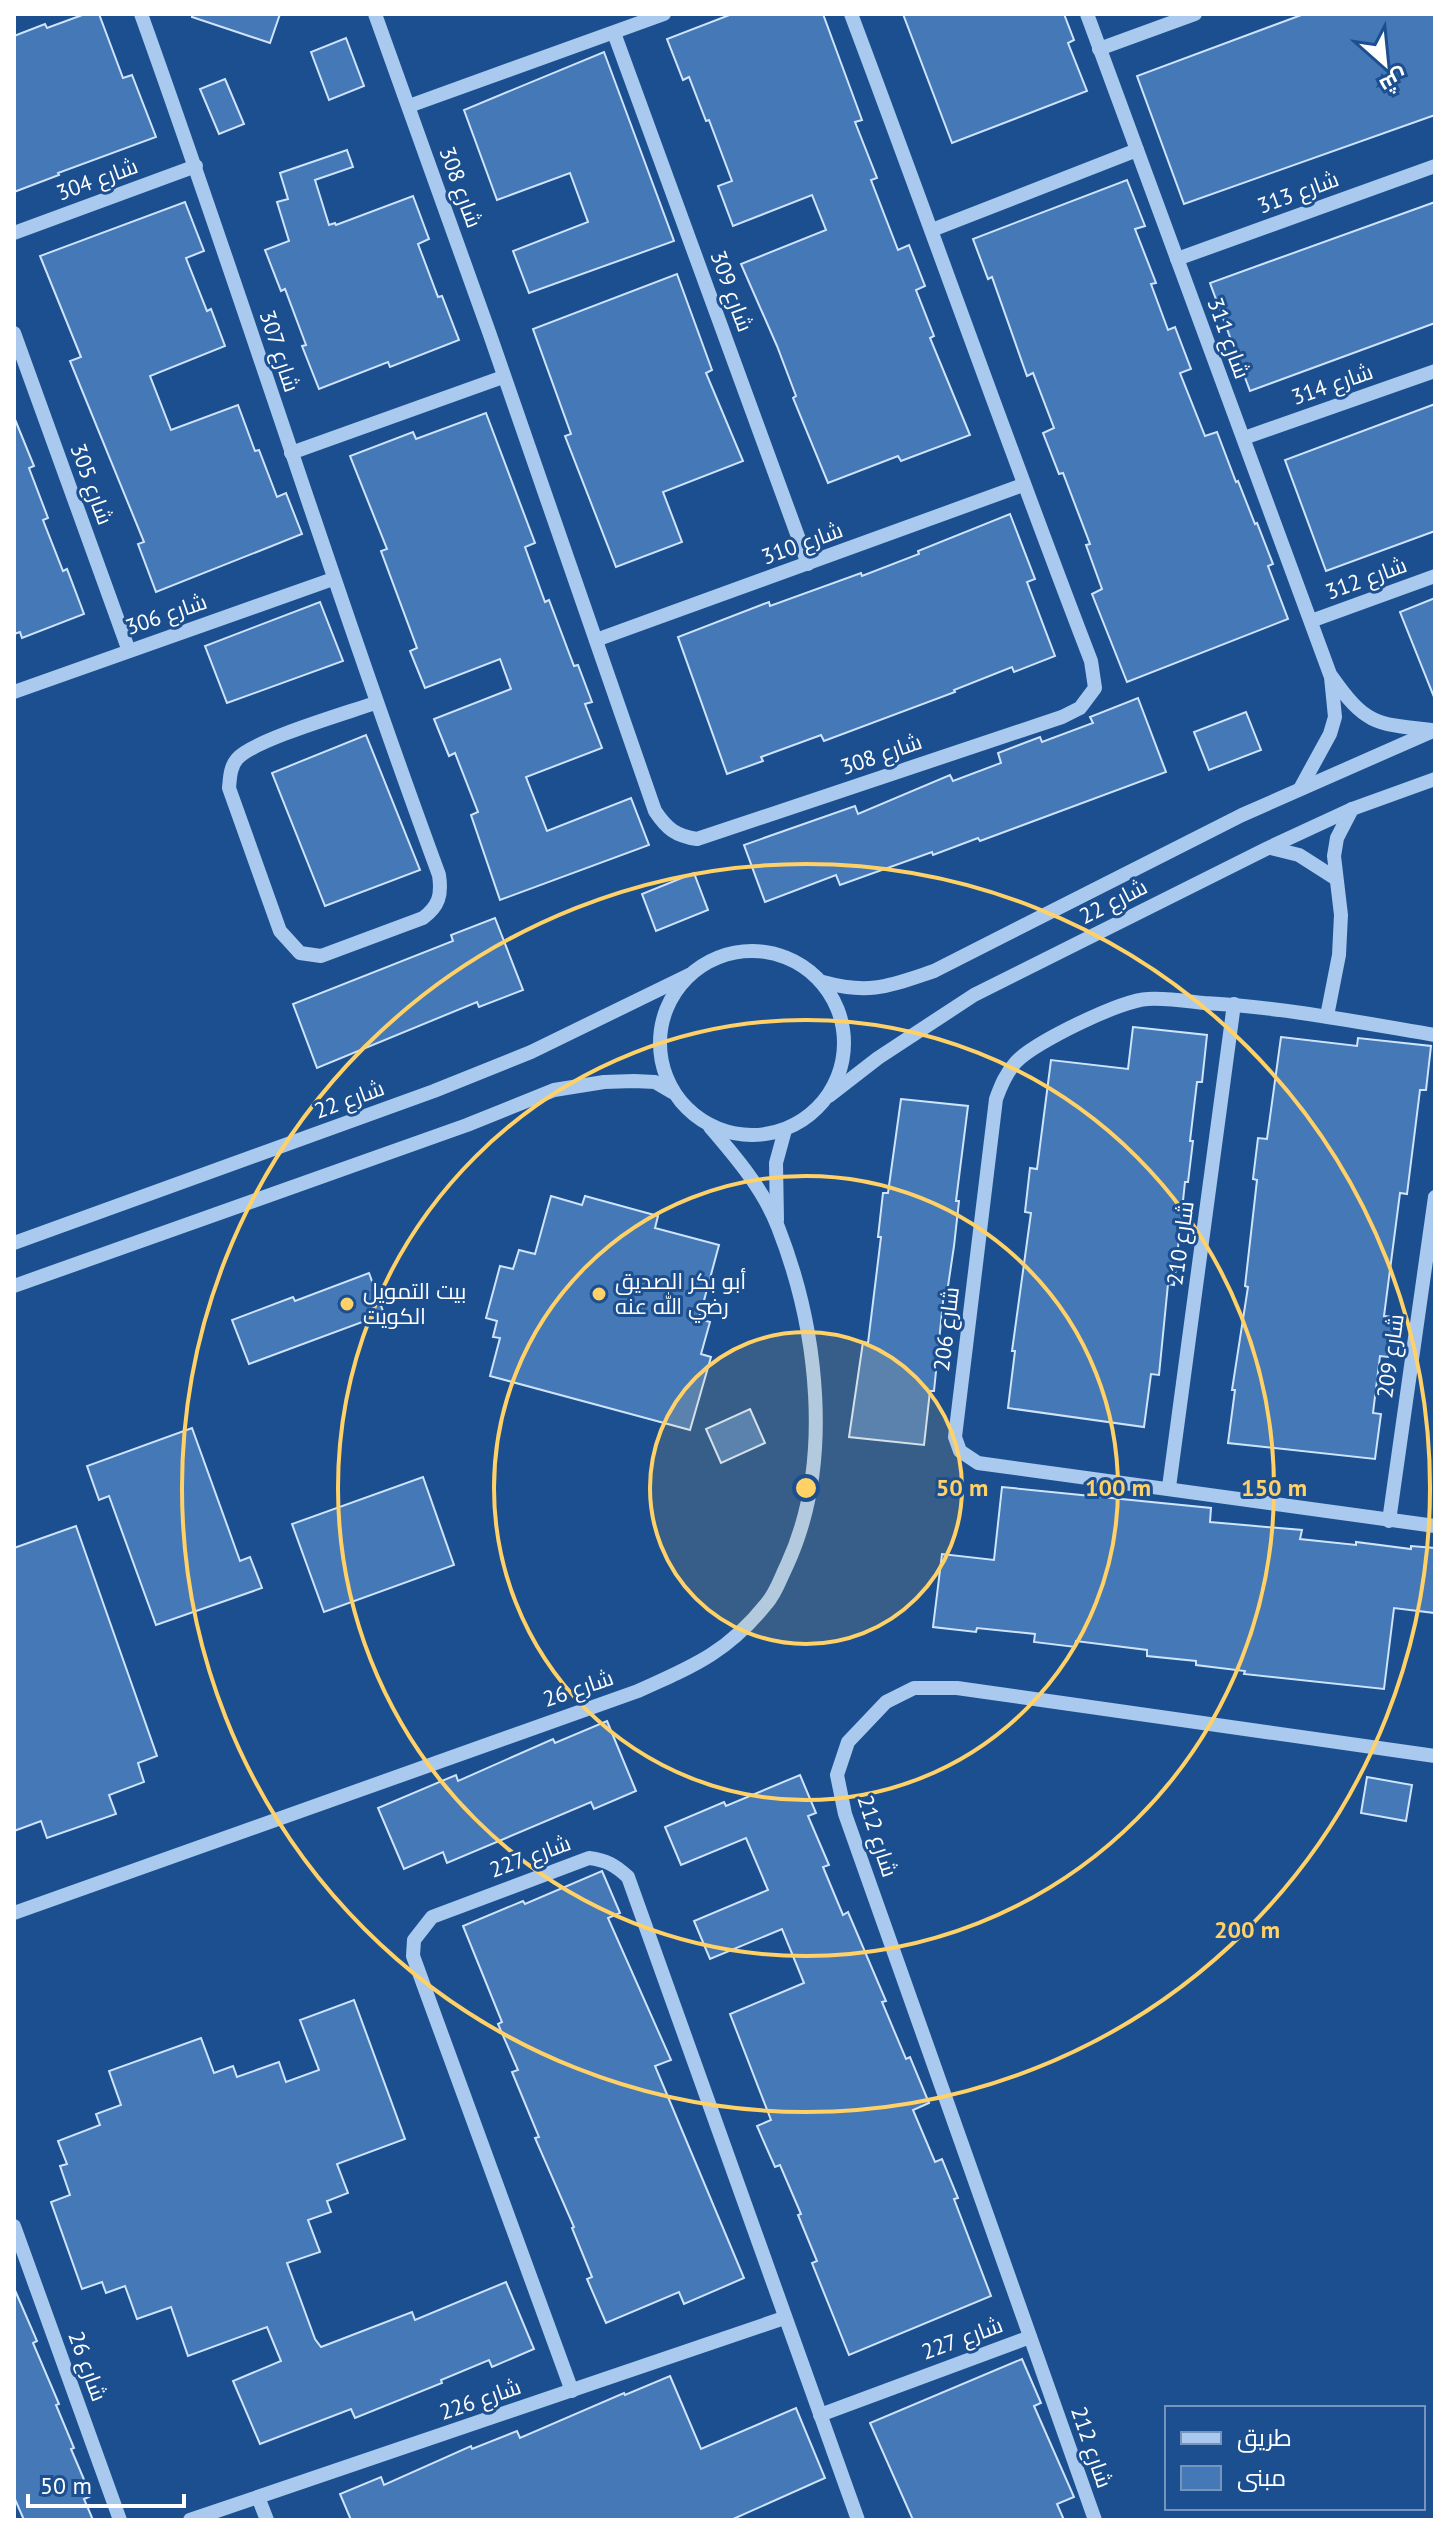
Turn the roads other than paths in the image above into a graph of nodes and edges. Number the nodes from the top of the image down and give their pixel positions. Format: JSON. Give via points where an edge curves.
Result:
{"nodes":[{"id":1,"x":141,"y":14,"type":"edge"},
{"id":2,"x":375,"y":14,"type":"edge"},
{"id":3,"x":664,"y":14,"type":"edge"},
{"id":4,"x":851,"y":14,"type":"edge"},
{"id":5,"x":1087,"y":14,"type":"edge"},
{"id":6,"x":1195,"y":14,"type":"edge"},
{"id":7,"x":614,"y":33,"type":"junction"},
{"id":8,"x":1099,"y":49,"type":"junction"},
{"id":9,"x":409,"y":106,"type":"junction"},
{"id":10,"x":1137,"y":150,"type":"junction"},
{"id":11,"x":196,"y":166,"type":"junction"},
{"id":12,"x":1435,"y":166,"type":"edge"},
{"id":13,"x":932,"y":230,"type":"junction"},
{"id":14,"x":14,"y":233,"type":"edge"},
{"id":15,"x":1177,"y":259,"type":"junction"},
{"id":16,"x":14,"y":333,"type":"edge"},
{"id":17,"x":1435,"y":371,"type":"edge"},
{"id":18,"x":503,"y":377,"type":"junction"},
{"id":19,"x":1244,"y":438,"type":"junction"},
{"id":20,"x":291,"y":453,"type":"junction"},
{"id":21,"x":1023,"y":485,"type":"junction"},
{"id":22,"x":808,"y":564,"type":"junction"},
{"id":23,"x":1435,"y":576,"type":"edge"},
{"id":24,"x":333,"y":579,"type":"junction"},
{"id":25,"x":1311,"y":621,"type":"junction"},
{"id":26,"x":596,"y":640,"type":"junction"},
{"id":27,"x":129,"y":651,"type":"junction"},
{"id":28,"x":1331,"y":677,"type":"junction"},
{"id":29,"x":14,"y":692,"type":"edge"},
{"id":30,"x":375,"y":703,"type":"junction"},
{"id":31,"x":1435,"y":730,"type":"edge"},
{"id":32,"x":1435,"y":779,"type":"edge"},
{"id":33,"x":1301,"y":787,"type":"junction"},
{"id":34,"x":1352,"y":809,"type":"junction"},
{"id":35,"x":1268,"y":848,"type":"junction"},
{"id":36,"x":1335,"y":878,"type":"junction"},
{"id":37,"x":689,"y":975,"type":"junction"},
{"id":38,"x":823,"y":982,"type":"junction"},
{"id":39,"x":1234,"y":1004,"type":"junction"},
{"id":40,"x":1327,"y":1016,"type":"junction"},
{"id":41,"x":1435,"y":1035,"type":"edge"},
{"id":42,"x":672,"y":1092,"type":"junction"},
{"id":43,"x":829,"y":1096,"type":"junction"},
{"id":44,"x":710,"y":1127,"type":"junction"},
{"id":45,"x":785,"y":1130,"type":"junction"},
{"id":46,"x":1435,"y":1197,"type":"edge"},
{"id":47,"x":778,"y":1224,"type":"junction"},
{"id":48,"x":14,"y":1243,"type":"edge"},
{"id":49,"x":14,"y":1286,"type":"edge"},
{"id":50,"x":1169,"y":1487,"type":"junction"},
{"id":51,"x":1389,"y":1521,"type":"junction"},
{"id":52,"x":1435,"y":1526,"type":"edge"},
{"id":53,"x":1435,"y":1756,"type":"edge"},
{"id":54,"x":14,"y":1913,"type":"edge"},
{"id":55,"x":14,"y":2226,"type":"edge"},
{"id":56,"x":784,"y":2318,"type":"junction"},
{"id":57,"x":1030,"y":2337,"type":"junction"},
{"id":58,"x":572,"y":2391,"type":"junction"},
{"id":59,"x":820,"y":2415,"type":"junction"},
{"id":60,"x":258,"y":2497,"type":"junction"},
{"id":61,"x":120,"y":2520,"type":"edge"},
{"id":62,"x":190,"y":2520,"type":"edge"},
{"id":63,"x":267,"y":2520,"type":"edge"},
{"id":64,"x":858,"y":2520,"type":"edge"},
{"id":65,"x":1095,"y":2520,"type":"edge"}],
"edges":[{"from":1,"to":11,"type":"street","name":"شارع 307"},
{"from":2,"to":9,"type":"street","name":"شارع 308"},
{"from":3,"to":7,"type":"street"},
{"from":4,"to":13,"type":"street","name":"شارع 308"},
{"from":5,"to":8,"type":"street","name":"شارع 311"},
{"from":6,"to":8,"type":"street"},
{"from":7,"to":9,"type":"street"},
{"from":7,"to":22,"type":"street","name":"شارع 309"},
{"from":8,"to":10,"type":"street","name":"شارع 311"},
{"from":9,"to":18,"type":"street","name":"شارع 308"},
{"from":10,"to":13,"type":"street"},
{"from":10,"to":15,"type":"street","name":"شارع 311"},
{"from":11,"to":14,"type":"street","name":"شارع 304"},
{"from":11,"to":20,"type":"street","name":"شارع 307"},
{"from":12,"to":15,"type":"street","name":"شارع 313"},
{"from":13,"to":21,"type":"street","name":"شارع 308"},
{"from":15,"to":19,"type":"street","name":"شارع 311"},
{"from":16,"to":27,"type":"street","name":"شارع 305"},
{"from":17,"to":19,"type":"street","name":"شارع 314"},
{"from":18,"to":20,"type":"street"},
{"from":18,"to":26,"type":"street","name":"شارع 308"},
{"from":19,"to":25,"type":"street","name":"شارع 311"},
{"from":20,"to":24,"type":"street","name":"شارع 307"},
{"from":21,"to":22,"type":"street","name":"شارع 310"},
{"from":21,"to":26,"type":"street","name":"شارع 308","via":[[1091,661],[1095,688],[1080,708],[1062,717],[697,839],[666,827],[655,811]]},
{"from":22,"to":26,"type":"street","name":"شارع 310"},
{"from":23,"to":25,"type":"street","name":"شارع 312"},
{"from":24,"to":27,"type":"street","name":"شارع 306"},
{"from":24,"to":30,"type":"street","name":"شارع 307"},
{"from":25,"to":28,"type":"street","name":"شارع 311"},
{"from":27,"to":29,"type":"street","name":"شارع 306"},
{"from":28,"to":31,"type":"street","name":"شارع 311","via":[[1353,707],[1372,719]]},
{"from":28,"to":33,"type":"street","name":"شارع 311","via":[[1335,717]]},
{"from":30,"to":30,"type":"street","name":"شارع 307","via":[[439,875],[439,901],[423,918],[321,956],[300,953],[280,931],[229,788],[230,774],[235,761],[254,746]]},
{"from":31,"to":33,"type":"street","name":"شارع 22"},
{"from":32,"to":34,"type":"street","name":"شارع 22"},
{"from":33,"to":38,"type":"street","name":"شارع 22","via":[[934,971],[882,989]]},
{"from":34,"to":35,"type":"street","name":"شارع 22"},
{"from":34,"to":36,"type":"street","via":[[1337,838]]},
{"from":35,"to":36,"type":"street","via":[[1299,855]]},
{"from":35,"to":43,"type":"street","name":"شارع 22","via":[[974,995]]},
{"from":36,"to":40,"type":"street","via":[[1341,915],[1339,955]]},
{"from":37,"to":38,"type":"street","via":[[714,958],[758,951],[800,963]]},
{"from":37,"to":42,"type":"street","via":[[670,1000],[660,1031],[661,1063]]},
{"from":37,"to":48,"type":"street","name":"شارع 22","via":[[448,1086]]},
{"from":38,"to":43,"type":"street","via":[[839,1008],[845,1038],[842,1068]]},
{"from":39,"to":40,"type":"street","name":"شارع 206"},
{"from":39,"to":50,"type":"street","name":"شارع 210"},
{"from":39,"to":50,"type":"street","name":"شارع 206","via":[[1146,999],[1108,1011],[1018,1059],[996,1099],[955,1437],[960,1451],[978,1463]]},
{"from":40,"to":41,"type":"street","name":"شارع 206"},
{"from":42,"to":44,"type":"street"},
{"from":42,"to":49,"type":"street","via":[[655,1082],[634,1081],[554,1090]]},
{"from":43,"to":45,"type":"street","via":[[810,1116]]},
{"from":44,"to":45,"type":"street","via":[[747,1136]]},
{"from":44,"to":47,"type":"street","name":"شارع 26"},
{"from":45,"to":47,"type":"street","name":"شارع 26","via":[[776,1163]]},
{"from":46,"to":51,"type":"street","name":"شارع 209"},
{"from":47,"to":54,"type":"street","name":"شارع 26","via":[[815,1375],[815,1444],[808,1504],[792,1555],[770,1600],[735,1638],[700,1663],[638,1691]]},
{"from":50,"to":51,"type":"street","name":"شارع 206"},
{"from":51,"to":52,"type":"street","name":"شارع 206"},
{"from":53,"to":57,"type":"street","name":"شارع 212","via":[[957,1688],[914,1688],[886,1702],[848,1742],[837,1775],[845,1814]]},
{"from":55,"to":61,"type":"street","name":"شارع 26"},
{"from":56,"to":58,"type":"street","name":"شارع 226"},
{"from":56,"to":58,"type":"street","name":"شارع 227","via":[[628,1877],[616,1865],[589,1858],[432,1917],[414,1940],[413,1956]]},
{"from":56,"to":59,"type":"street","name":"شارع 227"},
{"from":57,"to":59,"type":"street","name":"شارع 227"},
{"from":57,"to":65,"type":"street","name":"شارع 212"},
{"from":58,"to":60,"type":"street","name":"شارع 226"},
{"from":59,"to":64,"type":"street","name":"شارع 227"},
{"from":60,"to":62,"type":"street","name":"شارع 226"},
{"from":60,"to":63,"type":"street"}]}
